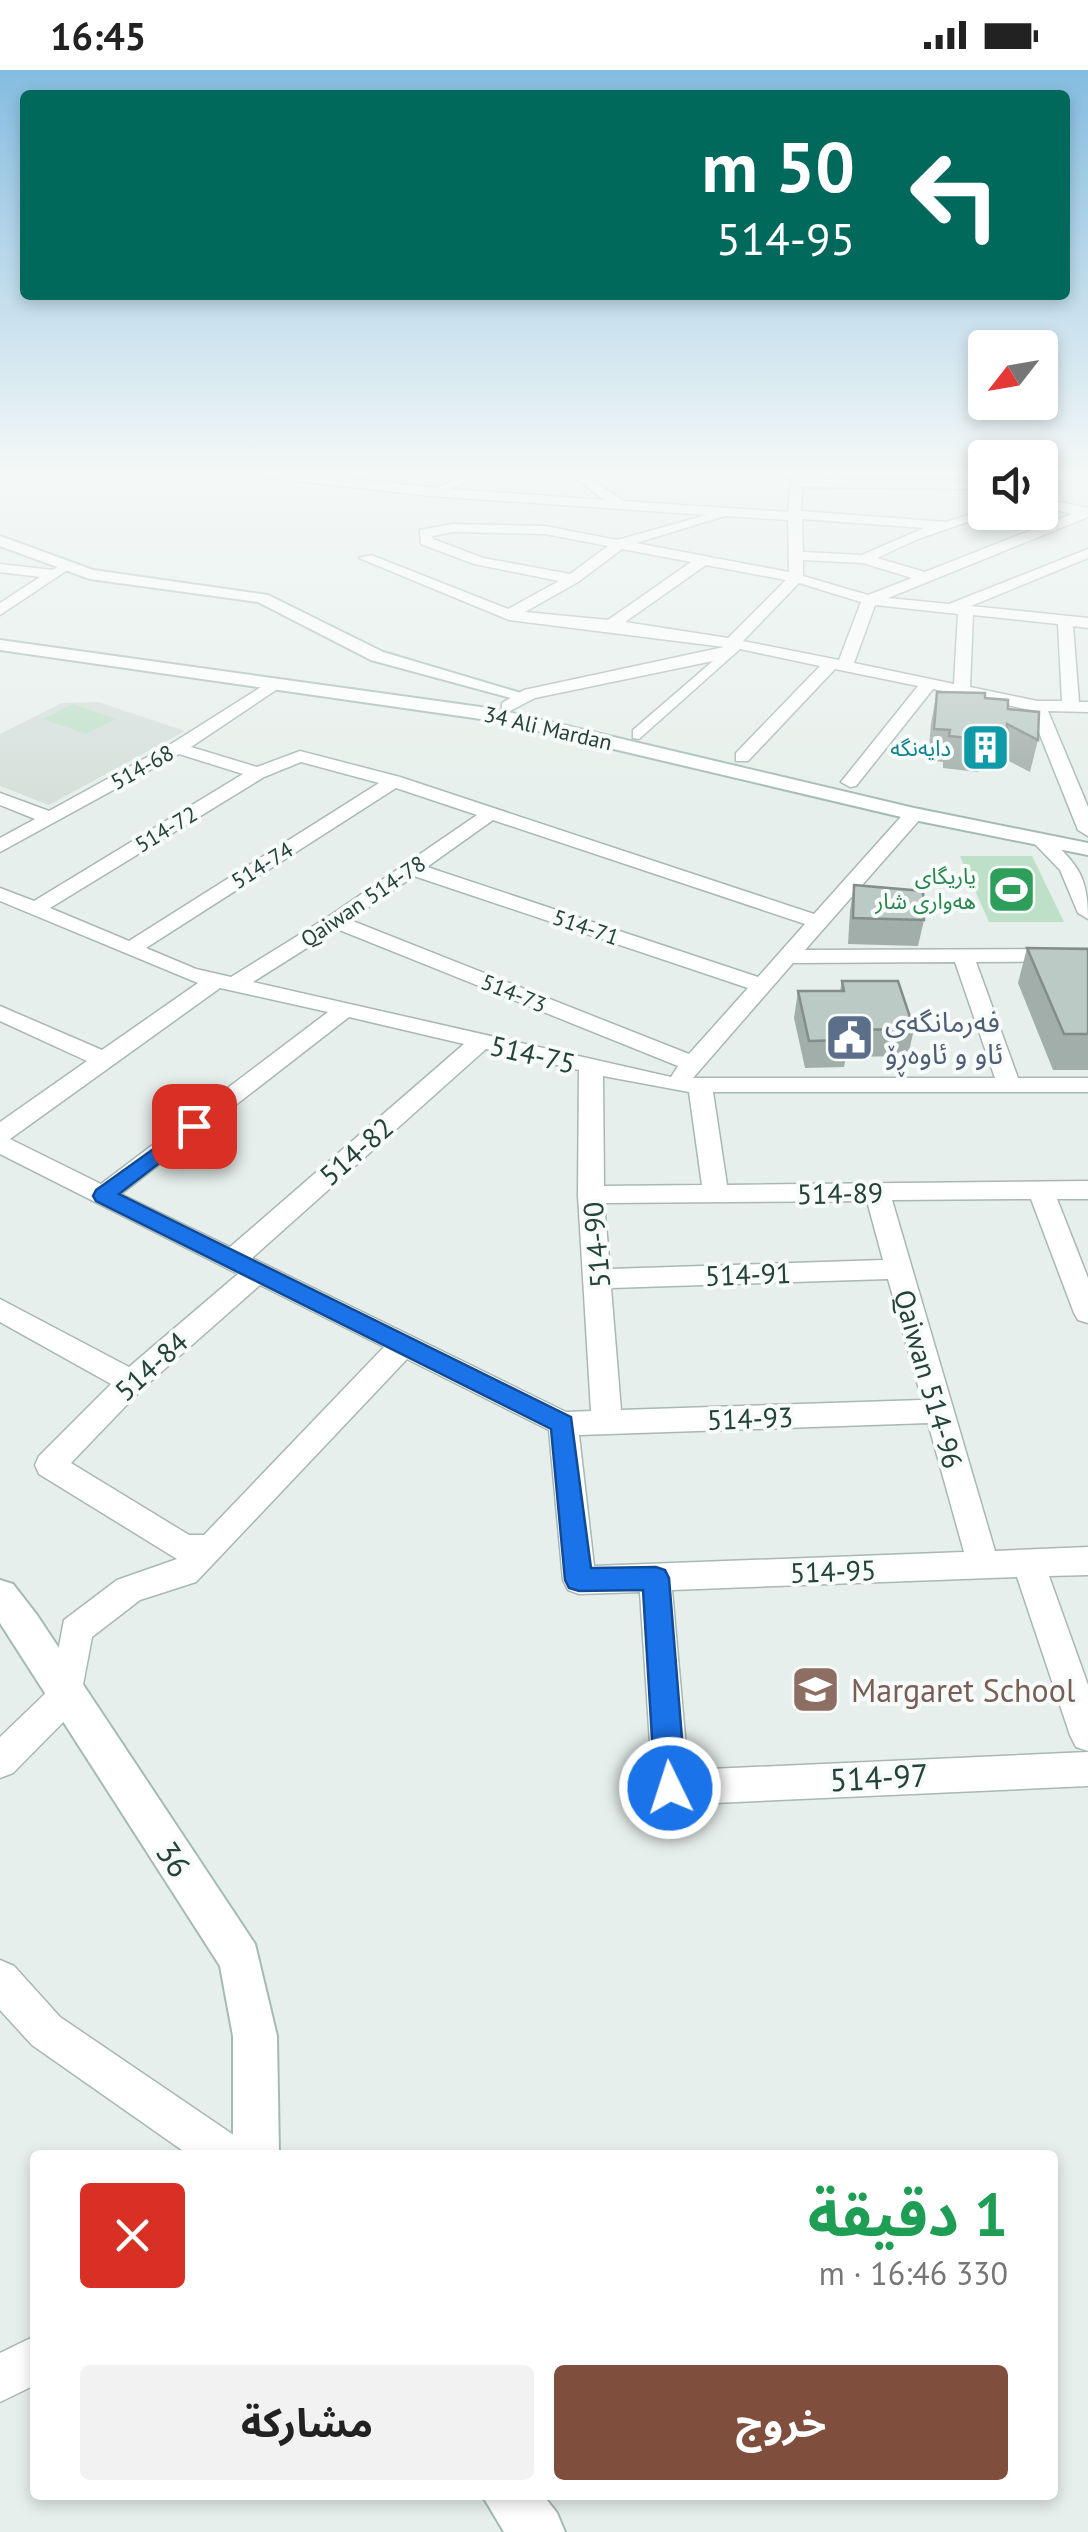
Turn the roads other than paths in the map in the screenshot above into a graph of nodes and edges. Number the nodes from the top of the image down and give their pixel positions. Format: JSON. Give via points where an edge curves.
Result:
{"nodes":[{"id":1,"x":39,"y":584,"type":"edge"},
{"id":2,"x":160,"y":584,"type":"edge"},
{"id":3,"x":430,"y":584,"type":"edge"},
{"id":4,"x":565,"y":584,"type":"edge"},
{"id":5,"x":670,"y":584,"type":"edge"},
{"id":6,"x":791,"y":584,"type":"edge"},
{"id":7,"x":816,"y":584,"type":"edge"},
{"id":8,"x":907,"y":584,"type":"edge"},
{"id":9,"x":1016,"y":584,"type":"edge"},
{"id":10,"x":870,"y":600,"type":"junction"},
{"id":11,"x":959,"y":608,"type":"junction"},
{"id":12,"x":0,"y":610,"type":"edge"},
{"id":13,"x":1069,"y":612,"type":"junction"},
{"id":14,"x":509,"y":616,"type":"junction"},
{"id":15,"x":1088,"y":623,"type":"edge"},
{"id":16,"x":611,"y":624,"type":"junction"},
{"id":17,"x":0,"y":636,"type":"edge"},
{"id":18,"x":0,"y":645,"type":"edge"},
{"id":19,"x":732,"y":648,"type":"junction"},
{"id":20,"x":837,"y":666,"type":"junction"},
{"id":21,"x":280,"y":682,"type":"junction"},
{"id":22,"x":929,"y":684,"type":"junction"},
{"id":23,"x":962,"y":691,"type":"junction"},
{"id":24,"x":515,"y":701,"type":"junction"},
{"id":25,"x":1038,"y":706,"type":"junction"},
{"id":26,"x":1080,"y":707,"type":"edge"},
{"id":27,"x":638,"y":734,"type":"junction"},
{"id":28,"x":177,"y":748,"type":"junction"},
{"id":29,"x":742,"y":757,"type":"junction"},
{"id":30,"x":258,"y":773,"type":"junction"},
{"id":31,"x":394,"y":781,"type":"junction"},
{"id":32,"x":814,"y":782,"type":"junction"},
{"id":33,"x":853,"y":788,"type":"junction"},
{"id":34,"x":0,"y":799,"type":"edge"},
{"id":35,"x":490,"y":814,"type":"junction"},
{"id":36,"x":914,"y":814,"type":"junction"},
{"id":37,"x":50,"y":818,"type":"junction"},
{"id":38,"x":1042,"y":841,"type":"joint"},
{"id":39,"x":0,"y":846,"type":"edge"},
{"id":40,"x":1081,"y":846,"type":"edge"},
{"id":41,"x":411,"y":868,"type":"junction"},
{"id":42,"x":0,"y":894,"type":"edge"},
{"id":43,"x":36,"y":908,"type":"junction"},
{"id":44,"x":1088,"y":913,"type":"edge"},
{"id":45,"x":336,"y":921,"type":"junction"},
{"id":46,"x":818,"y":922,"type":"junction"},
{"id":47,"x":131,"y":949,"type":"junction"},
{"id":48,"x":963,"y":956,"type":"junction"},
{"id":49,"x":1088,"y":956,"type":"edge"},
{"id":50,"x":786,"y":957,"type":"junction"},
{"id":51,"x":224,"y":983,"type":"junction"},
{"id":52,"x":762,"y":986,"type":"junction"},
{"id":53,"x":345,"y":1010,"type":"junction"},
{"id":54,"x":0,"y":1013,"type":"edge"},
{"id":55,"x":480,"y":1042,"type":"junction"},
{"id":56,"x":104,"y":1060,"type":"junction"},
{"id":57,"x":592,"y":1067,"type":"junction"},
{"id":58,"x":689,"y":1078,"type":"junction"},
{"id":59,"x":1088,"y":1085,"type":"edge"},
{"id":60,"x":1010,"y":1086,"type":"junction"},
{"id":61,"x":0,"y":1134,"type":"edge"},
{"id":62,"x":0,"y":1144,"type":"edge"},
{"id":63,"x":1088,"y":1190,"type":"edge"},
{"id":64,"x":1041,"y":1191,"type":"junction"},
{"id":65,"x":877,"y":1192,"type":"junction"},
{"id":66,"x":104,"y":1196,"type":"junction"},
{"id":67,"x":591,"y":1196,"type":"junction"},
{"id":68,"x":716,"y":1196,"type":"junction"},
{"id":69,"x":245,"y":1267,"type":"junction"},
{"id":70,"x":896,"y":1269,"type":"junction"},
{"id":71,"x":599,"y":1279,"type":"junction"},
{"id":72,"x":0,"y":1309,"type":"edge"},
{"id":73,"x":1088,"y":1313,"type":"edge"},
{"id":74,"x":402,"y":1346,"type":"junction"},
{"id":75,"x":131,"y":1382,"type":"junction"},
{"id":76,"x":938,"y":1411,"type":"junction"},
{"id":77,"x":608,"y":1422,"type":"junction"},
{"id":78,"x":563,"y":1424,"type":"junction"},
{"id":79,"x":212,"y":1549,"type":"junction"},
{"id":80,"x":1088,"y":1561,"type":"edge"},
{"id":81,"x":984,"y":1564,"type":"junction"},
{"id":82,"x":1029,"y":1564,"type":"junction"},
{"id":83,"x":656,"y":1578,"type":"junction"},
{"id":84,"x":0,"y":1595,"type":"edge"},
{"id":85,"x":67,"y":1694,"type":"junction"},
{"id":86,"x":1088,"y":1735,"type":"edge"},
{"id":87,"x":0,"y":1761,"type":"edge"},
{"id":88,"x":1088,"y":1769,"type":"edge"},
{"id":89,"x":0,"y":1980,"type":"edge"},
{"id":90,"x":218,"y":2150,"type":"edge"},
{"id":91,"x":256,"y":2150,"type":"edge"},
{"id":92,"x":30,"y":2362,"type":"edge"},
{"id":93,"x":0,"y":2379,"type":"edge"},
{"id":94,"x":512,"y":2500,"type":"edge"},
{"id":95,"x":538,"y":2532,"type":"edge"}],
"edges":[{"from":1,"to":12,"type":"street"},
{"from":2,"to":24,"type":"main road","via":[[262,598],[378,656]]},
{"from":3,"to":14,"type":"street"},
{"from":4,"to":14,"type":"street"},
{"from":5,"to":16,"type":"street"},
{"from":6,"to":19,"type":"street"},
{"from":7,"to":10,"type":"street"},
{"from":8,"to":10,"type":"street"},
{"from":9,"to":11,"type":"street"},
{"from":10,"to":11,"type":"street"},
{"from":10,"to":20,"type":"street"},
{"from":11,"to":13,"type":"street"},
{"from":11,"to":23,"type":"street"},
{"from":13,"to":15,"type":"street"},
{"from":13,"to":26,"type":"street"},
{"from":14,"to":16,"type":"street"},
{"from":16,"to":19,"type":"street"},
{"from":17,"to":24,"type":"main road","name":"34 Ali Mardan"},
{"from":18,"to":21,"type":"main road","name":"34 Ali Mardan"},
{"from":19,"to":20,"type":"street"},
{"from":19,"to":24,"type":"street"},
{"from":19,"to":27,"type":"street"},
{"from":20,"to":22,"type":"street"},
{"from":20,"to":29,"type":"street"},
{"from":21,"to":28,"type":"street","name":"514-68"},
{"from":21,"to":32,"type":"main road","name":"34 Ali Mardan","via":[[510,718]]},
{"from":22,"to":23,"type":"street"},
{"from":22,"to":33,"type":"street"},
{"from":23,"to":25,"type":"street"},
{"from":24,"to":27,"type":"main road","name":"34 Ali Mardan"},
{"from":25,"to":26,"type":"street"},
{"from":25,"to":40,"type":"street"},
{"from":27,"to":29,"type":"main road","name":"34 Ali Mardan"},
{"from":28,"to":30,"type":"street"},
{"from":28,"to":37,"type":"street","name":"514-68"},
{"from":29,"to":32,"type":"main road","name":"34 Ali Mardan"},
{"from":30,"to":31,"type":"street","name":"514-72","via":[[300,756]]},
{"from":30,"to":43,"type":"street","name":"514-72"},
{"from":31,"to":35,"type":"street"},
{"from":31,"to":47,"type":"street","name":"514-74"},
{"from":32,"to":33,"type":"main road","name":"34 Ali Mardan"},
{"from":33,"to":36,"type":"main road","name":"34 Ali Mardan"},
{"from":33,"to":40,"type":"main road","name":"34 Ali Mardan"},
{"from":34,"to":37,"type":"street"},
{"from":35,"to":41,"type":"street","name":"Qaiwan 514-78"},
{"from":35,"to":46,"type":"street"},
{"from":36,"to":38,"type":"main road","name":"34 Ali Mardan"},
{"from":36,"to":46,"type":"street"},
{"from":37,"to":39,"type":"street","name":"514-68"},
{"from":38,"to":40,"type":"street"},
{"from":40,"to":44,"type":"street"},
{"from":41,"to":45,"type":"street","name":"Qaiwan 514-78"},
{"from":41,"to":52,"type":"street","name":"514-71"},
{"from":42,"to":43,"type":"street","name":"514-75"},
{"from":43,"to":47,"type":"street","name":"514-75"},
{"from":45,"to":51,"type":"street","name":"Qaiwan 514-78"},
{"from":45,"to":58,"type":"street","name":"514-73"},
{"from":46,"to":50,"type":"street"},
{"from":47,"to":51,"type":"street","name":"514-75"},
{"from":48,"to":49,"type":"street"},
{"from":48,"to":50,"type":"street"},
{"from":48,"to":60,"type":"street"},
{"from":50,"to":52,"type":"street"},
{"from":51,"to":53,"type":"street","name":"514-75"},
{"from":51,"to":56,"type":"street","name":"Qaiwan 514-78"},
{"from":52,"to":58,"type":"street"},
{"from":53,"to":55,"type":"street","name":"514-75"},
{"from":53,"to":66,"type":"street"},
{"from":54,"to":56,"type":"street"},
{"from":55,"to":57,"type":"street","name":"514-75"},
{"from":55,"to":69,"type":"street","name":"514-82"},
{"from":56,"to":61,"type":"street","name":"Qaiwan 514-78"},
{"from":57,"to":58,"type":"street","name":"514-75"},
{"from":57,"to":67,"type":"street","name":"514-90"},
{"from":58,"to":60,"type":"street","name":"514-75"},
{"from":58,"to":68,"type":"street"},
{"from":59,"to":60,"type":"street","name":"514-75"},
{"from":62,"to":66,"type":"street"},
{"from":63,"to":64,"type":"street","name":"514-89"},
{"from":64,"to":65,"type":"street","name":"514-89"},
{"from":64,"to":73,"type":"street"},
{"from":65,"to":68,"type":"street","name":"514-89"},
{"from":65,"to":70,"type":"street","name":"Qaiwan 514-96"},
{"from":66,"to":69,"type":"street"},
{"from":67,"to":68,"type":"street","name":"514-89"},
{"from":67,"to":71,"type":"street","name":"514-90"},
{"from":69,"to":74,"type":"street"},
{"from":69,"to":75,"type":"street","name":"514-84"},
{"from":70,"to":71,"type":"street","name":"514-91"},
{"from":70,"to":76,"type":"street","name":"Qaiwan 514-96"},
{"from":71,"to":77,"type":"street","name":"514-90"},
{"from":72,"to":75,"type":"street"},
{"from":74,"to":78,"type":"street"},
{"from":74,"to":79,"type":"street"},
{"from":75,"to":79,"type":"street","name":"514-84","via":[[50,1465],[184,1548]]},
{"from":76,"to":77,"type":"street","name":"514-93"},
{"from":76,"to":81,"type":"street","name":"Qaiwan 514-96"},
{"from":77,"to":78,"type":"street","name":"514-93"},
{"from":78,"to":83,"type":"street","name":"514-95","via":[[579,1580]]},
{"from":79,"to":85,"type":"street","via":[[185,1572],[128,1590],[76,1630]]},
{"from":80,"to":82,"type":"street","name":"514-95"},
{"from":81,"to":82,"type":"street","name":"514-95"},
{"from":81,"to":83,"type":"street","name":"514-95"},
{"from":82,"to":86,"type":"street"},
{"from":83,"to":88,"type":"street","name":"514-97","via":[[670,1788]]},
{"from":84,"to":85,"type":"main road","name":"36"},
{"from":85,"to":87,"type":"street"},
{"from":85,"to":91,"type":"main road","name":"36","via":[[240,1960],[254,2036]]},
{"from":89,"to":90,"type":"street","via":[[46,2031]]},
{"from":92,"to":93,"type":"street"},
{"from":94,"to":95,"type":"main road"}]}
